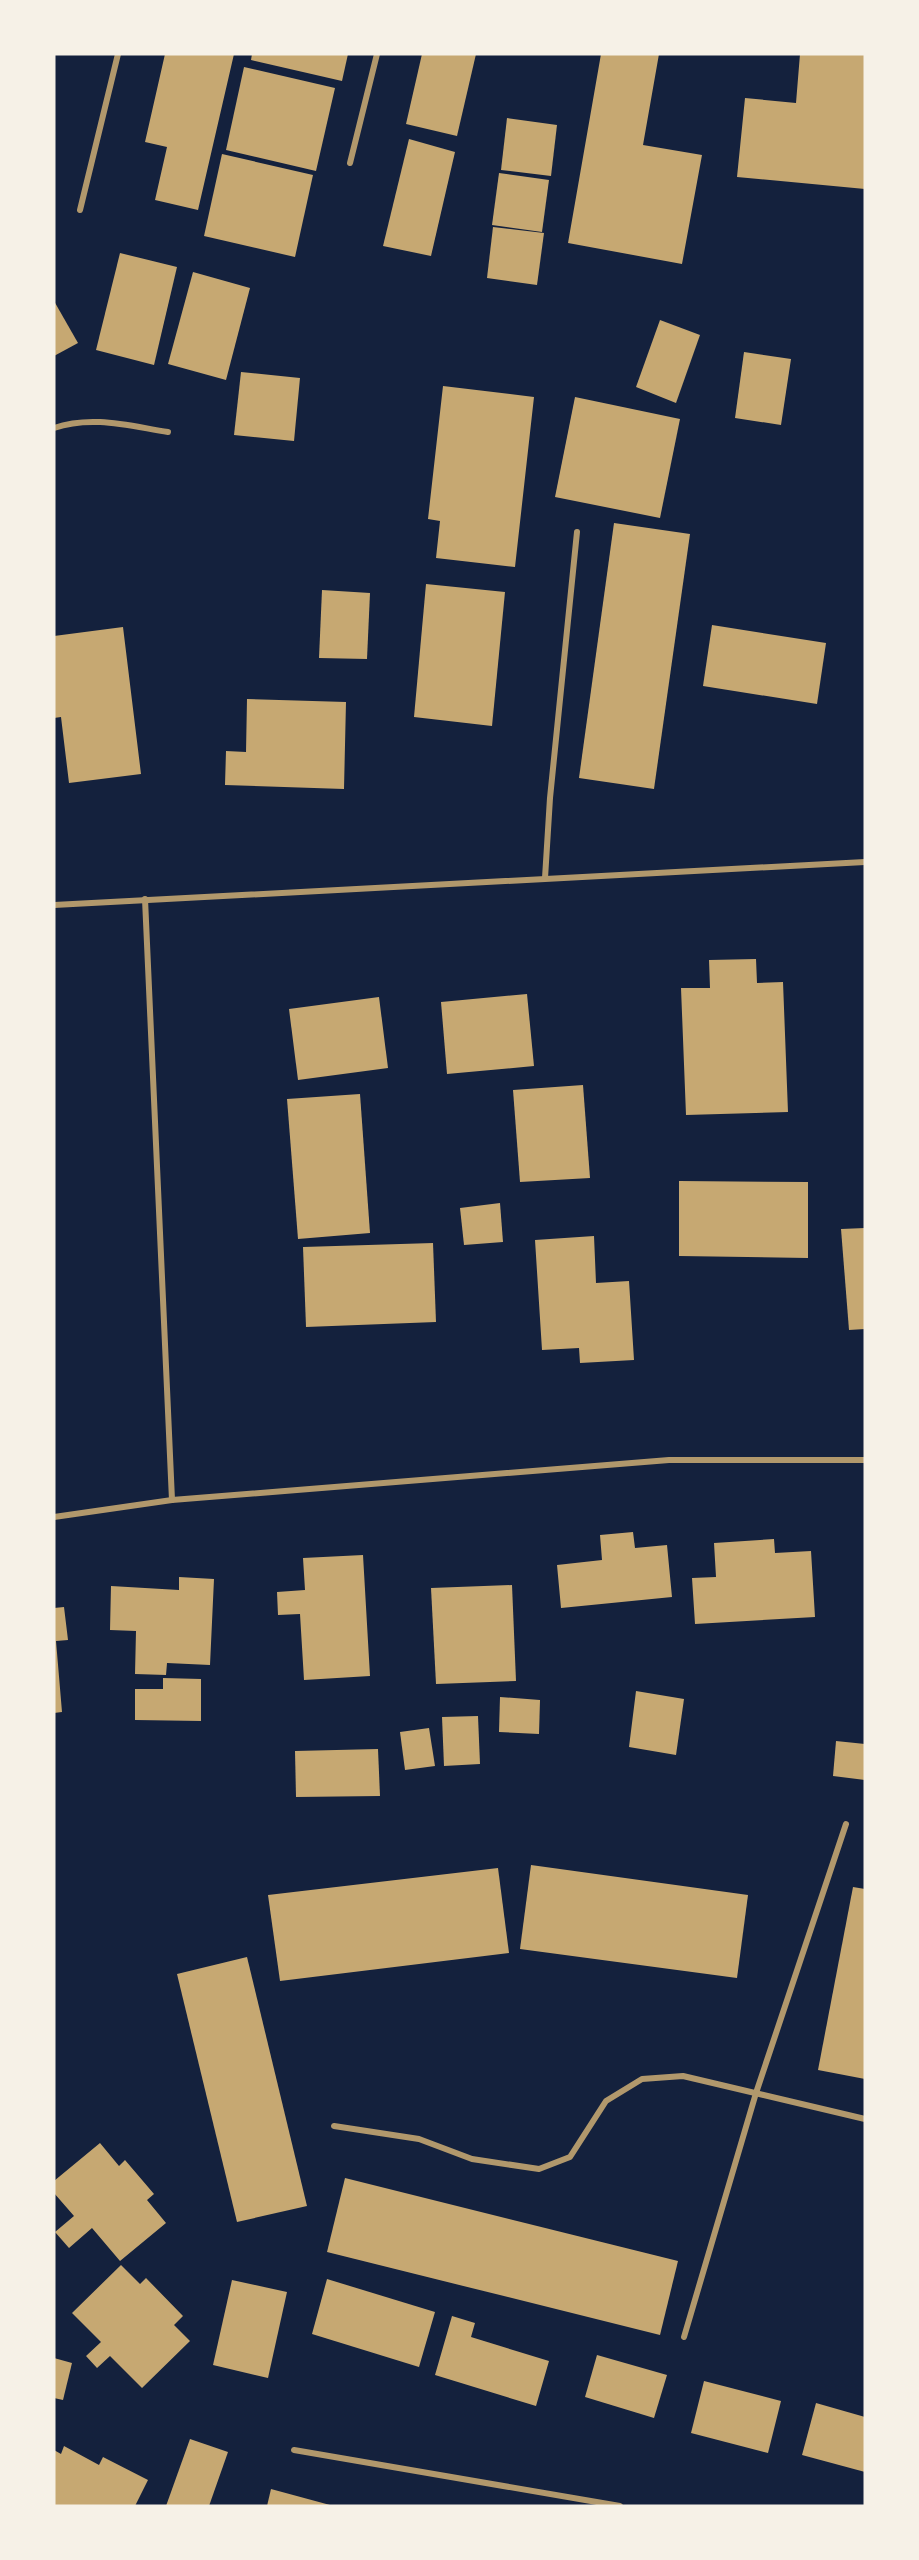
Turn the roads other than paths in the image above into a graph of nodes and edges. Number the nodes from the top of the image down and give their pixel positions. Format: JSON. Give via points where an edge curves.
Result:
{"nodes":[{"id":1,"x":118,"y":54,"type":"edge"},
{"id":2,"x":377,"y":54,"type":"edge"},
{"id":3,"x":350,"y":163,"type":"dead end"},
{"id":4,"x":80,"y":210,"type":"dead end"},
{"id":5,"x":54,"y":428,"type":"edge"},
{"id":6,"x":168,"y":432,"type":"dead end"},
{"id":7,"x":577,"y":532,"type":"dead end"},
{"id":8,"x":865,"y":862,"type":"edge"},
{"id":9,"x":544,"y":878,"type":"junction"},
{"id":10,"x":145,"y":898,"type":"junction"},
{"id":11,"x":54,"y":905,"type":"edge"},
{"id":12,"x":865,"y":1460,"type":"edge"},
{"id":13,"x":172,"y":1500,"type":"junction"},
{"id":14,"x":54,"y":1517,"type":"edge"},
{"id":15,"x":846,"y":1824,"type":"dead end"},
{"id":16,"x":756,"y":2092,"type":"junction"},
{"id":17,"x":865,"y":2119,"type":"edge"},
{"id":18,"x":334,"y":2126,"type":"dead end"},
{"id":19,"x":684,"y":2337,"type":"dead end"},
{"id":20,"x":294,"y":2450,"type":"dead end"},
{"id":21,"x":620,"y":2506,"type":"edge"}],
"edges":[{"from":1,"to":4,"type":"street"},
{"from":2,"to":3,"type":"street"},
{"from":5,"to":6,"type":"street","via":[[71,422],[102,421]]},
{"from":7,"to":9,"type":"street"},
{"from":8,"to":9,"type":"street"},
{"from":9,"to":10,"type":"street"},
{"from":10,"to":11,"type":"street"},
{"from":10,"to":13,"type":"street"},
{"from":12,"to":13,"type":"street","via":[[669,1460]]},
{"from":13,"to":14,"type":"street"},
{"from":15,"to":16,"type":"street"},
{"from":16,"to":17,"type":"street"},
{"from":16,"to":18,"type":"street","via":[[683,2076],[642,2079],[606,2101],[570,2157],[539,2169],[472,2159],[418,2139]]},
{"from":16,"to":19,"type":"street"},
{"from":20,"to":21,"type":"street"}]}
